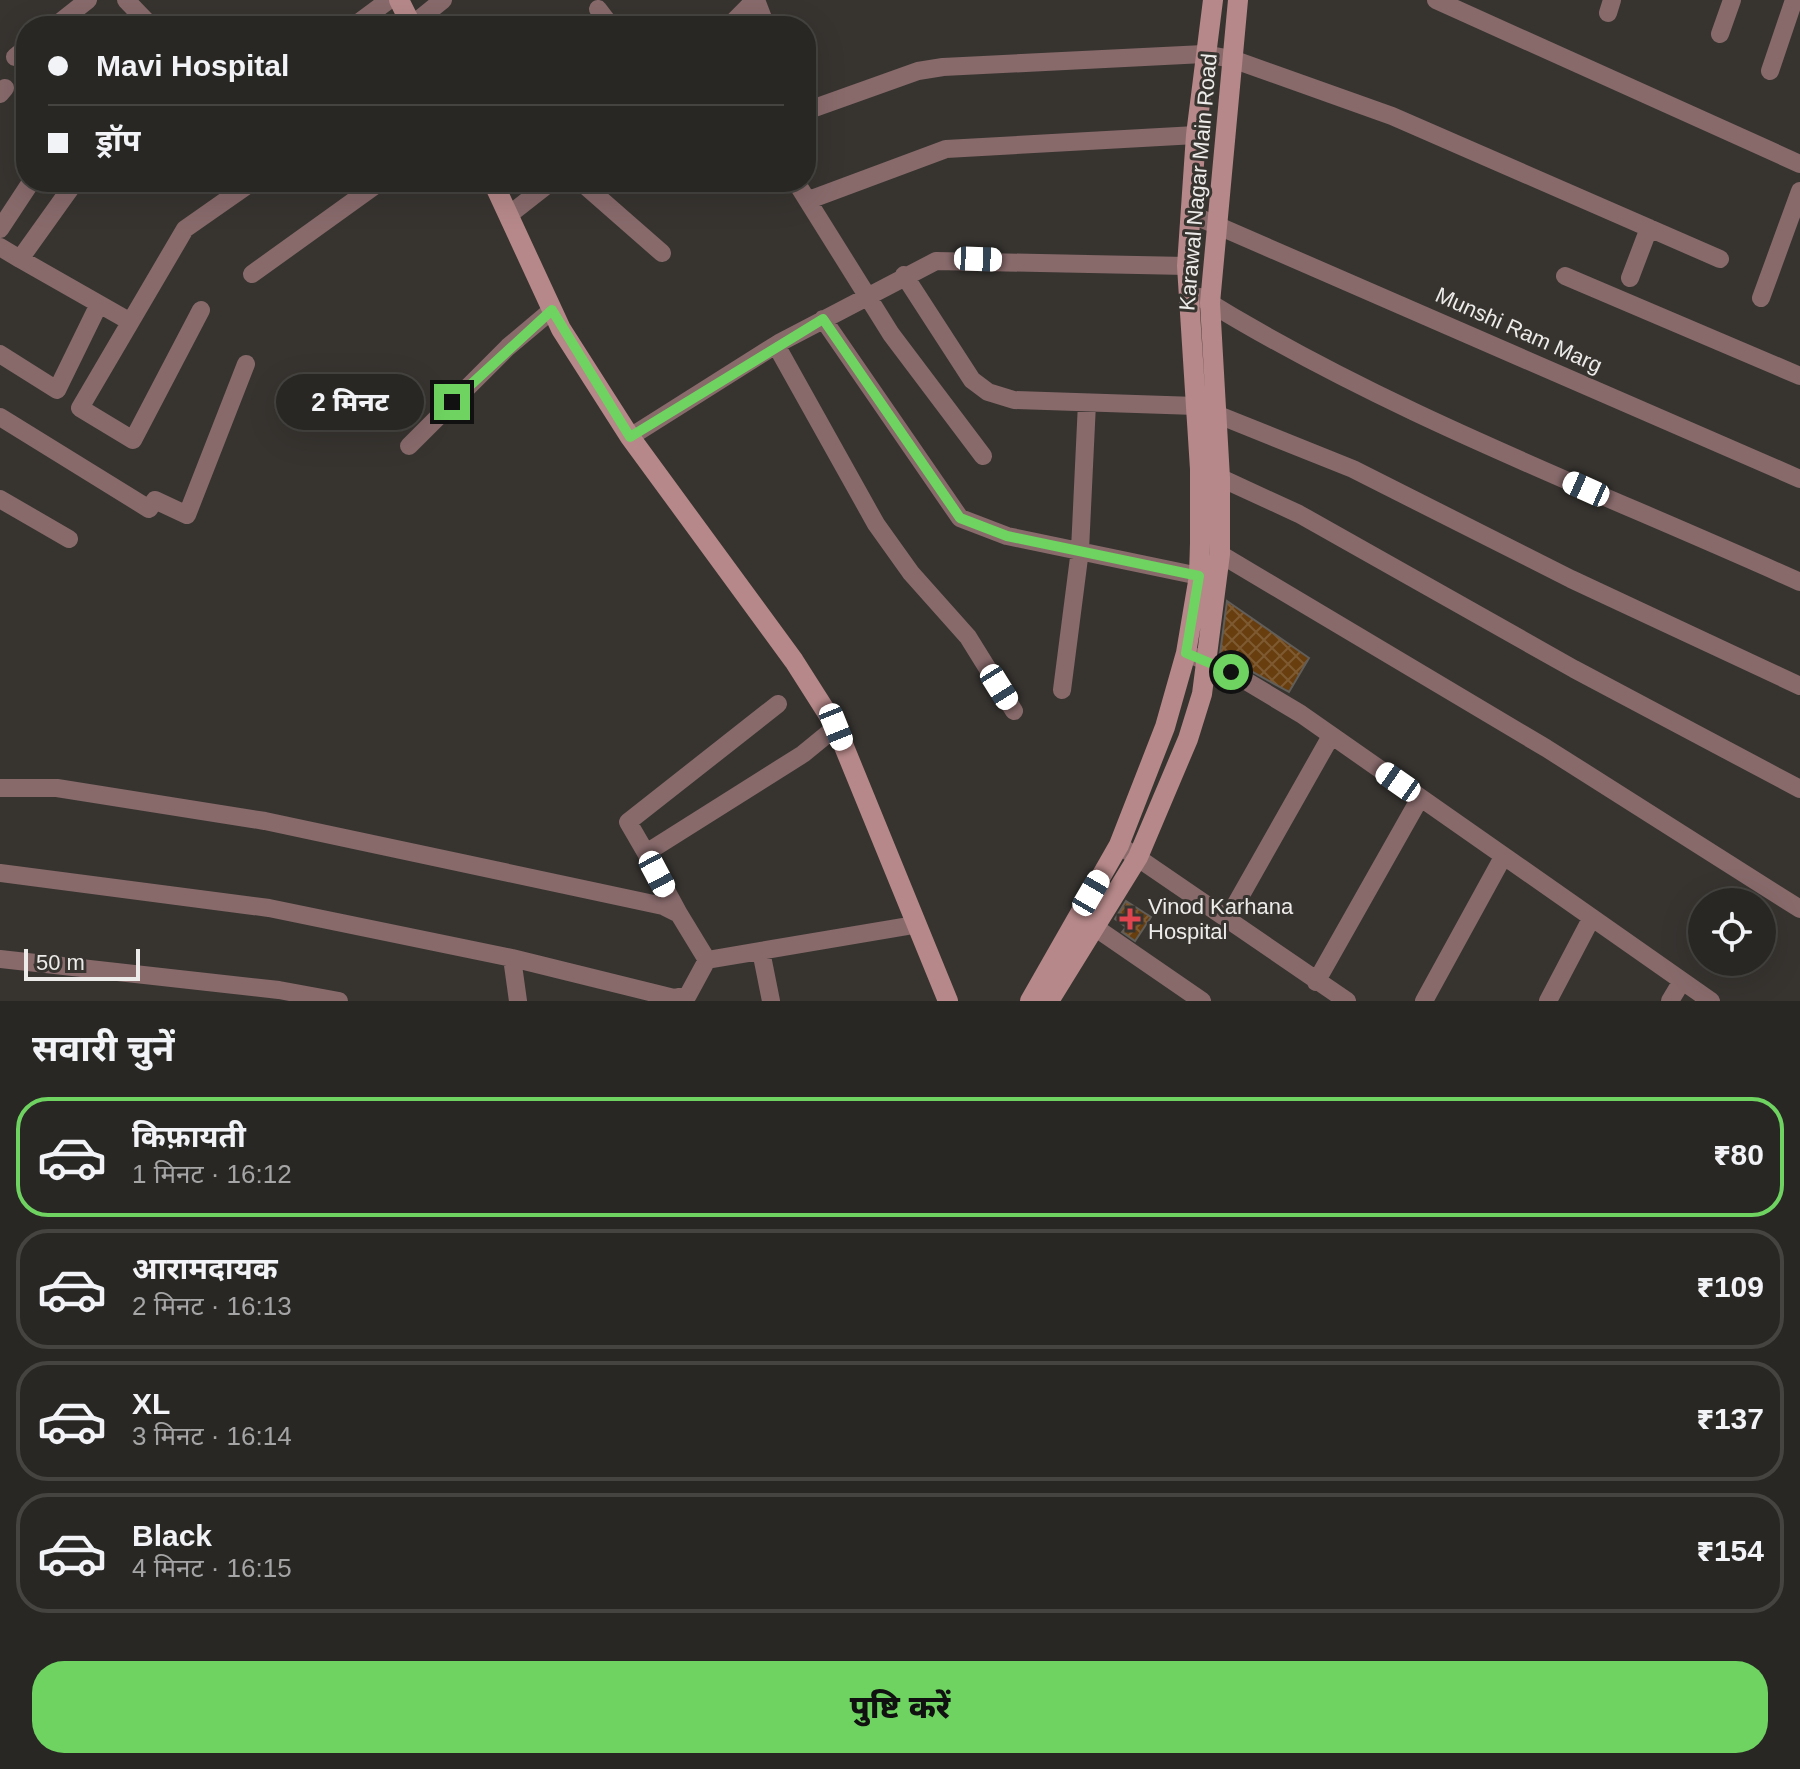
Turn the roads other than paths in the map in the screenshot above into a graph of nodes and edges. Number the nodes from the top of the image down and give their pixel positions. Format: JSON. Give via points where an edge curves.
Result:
{"nodes":[{"id":1,"x":88,"y":0,"type":"edge"},
{"id":2,"x":126,"y":0,"type":"edge"},
{"id":3,"x":389,"y":0,"type":"edge"},
{"id":4,"x":443,"y":0,"type":"edge"},
{"id":5,"x":756,"y":0,"type":"edge"},
{"id":6,"x":1213,"y":0,"type":"edge"},
{"id":7,"x":1238,"y":0,"type":"edge"},
{"id":8,"x":1436,"y":0,"type":"edge"},
{"id":9,"x":1732,"y":0,"type":"edge"},
{"id":10,"x":1794,"y":0,"type":"edge"},
{"id":11,"x":598,"y":9,"type":"dead end"},
{"id":12,"x":68,"y":16,"type":"edge"},
{"id":13,"x":141,"y":16,"type":"edge"},
{"id":14,"x":367,"y":16,"type":"edge"},
{"id":15,"x":424,"y":16,"type":"edge"},
{"id":16,"x":603,"y":16,"type":"edge"},
{"id":17,"x":739,"y":16,"type":"edge"},
{"id":18,"x":1720,"y":34,"type":"dead end"},
{"id":19,"x":1204,"y":54,"type":"junction"},
{"id":20,"x":1232,"y":59,"type":"junction"},
{"id":21,"x":1770,"y":71,"type":"dead end"},
{"id":22,"x":816,"y":108,"type":"edge"},
{"id":23,"x":1196,"y":135,"type":"junction"},
{"id":24,"x":1800,"y":164,"type":"edge"},
{"id":25,"x":1800,"y":191,"type":"edge"},
{"id":26,"x":24,"y":192,"type":"edge"},
{"id":27,"x":68,"y":192,"type":"edge"},
{"id":28,"x":238,"y":192,"type":"edge"},
{"id":29,"x":366,"y":192,"type":"edge"},
{"id":30,"x":498,"y":192,"type":"edge"},
{"id":31,"x":538,"y":192,"type":"edge"},
{"id":32,"x":592,"y":192,"type":"edge"},
{"id":33,"x":803,"y":192,"type":"edge"},
{"id":34,"x":809,"y":200,"type":"junction"},
{"id":35,"x":509,"y":215,"type":"junction"},
{"id":36,"x":1193,"y":215,"type":"junction"},
{"id":37,"x":1217,"y":225,"type":"junction"},
{"id":38,"x":1649,"y":228,"type":"junction"},
{"id":39,"x":0,"y":229,"type":"edge"},
{"id":40,"x":0,"y":247,"type":"edge"},
{"id":41,"x":662,"y":253,"type":"dead end"},
{"id":42,"x":20,"y":259,"type":"junction"},
{"id":43,"x":1720,"y":259,"type":"dead end"},
{"id":44,"x":1187,"y":266,"type":"junction"},
{"id":45,"x":252,"y":274,"type":"dead end"},
{"id":46,"x":904,"y":275,"type":"junction"},
{"id":47,"x":1565,"y":276,"type":"dead end"},
{"id":48,"x":1630,"y":278,"type":"dead end"},
{"id":49,"x":1188,"y":289,"type":"junction"},
{"id":50,"x":866,"y":296,"type":"junction"},
{"id":51,"x":1761,"y":298,"type":"dead end"},
{"id":52,"x":1210,"y":303,"type":"junction"},
{"id":53,"x":99,"y":304,"type":"junction"},
{"id":54,"x":201,"y":310,"type":"dead end"},
{"id":55,"x":552,"y":310,"type":"junction"},
{"id":56,"x":823,"y":319,"type":"junction"},
{"id":57,"x":129,"y":321,"type":"junction"},
{"id":58,"x":776,"y":345,"type":"junction"},
{"id":59,"x":0,"y":354,"type":"edge"},
{"id":60,"x":246,"y":364,"type":"dead end"},
{"id":61,"x":1800,"y":376,"type":"edge"},
{"id":62,"x":1087,"y":403,"type":"junction"},
{"id":63,"x":1205,"y":410,"type":"junction"},
{"id":64,"x":0,"y":417,"type":"edge"},
{"id":65,"x":630,"y":437,"type":"junction"},
{"id":66,"x":409,"y":446,"type":"dead end"},
{"id":67,"x":983,"y":456,"type":"dead end"},
{"id":68,"x":1200,"y":469,"type":"junction"},
{"id":69,"x":1220,"y":478,"type":"junction"},
{"id":70,"x":1800,"y":479,"type":"edge"},
{"id":71,"x":0,"y":499,"type":"edge"},
{"id":72,"x":69,"y":539,"type":"dead end"},
{"id":73,"x":1080,"y":550,"type":"junction"},
{"id":74,"x":1210,"y":552,"type":"junction"},
{"id":75,"x":1199,"y":576,"type":"junction"},
{"id":76,"x":1800,"y":582,"type":"edge"},
{"id":77,"x":1186,"y":653,"type":"junction"},
{"id":78,"x":1207,"y":661,"type":"junction"},
{"id":79,"x":1800,"y":686,"type":"edge"},
{"id":80,"x":1062,"y":690,"type":"dead end"},
{"id":81,"x":778,"y":704,"type":"dead end"},
{"id":82,"x":1014,"y":711,"type":"dead end"},
{"id":83,"x":836,"y":727,"type":"junction"},
{"id":84,"x":1331,"y":736,"type":"junction"},
{"id":85,"x":0,"y":788,"type":"edge"},
{"id":86,"x":1800,"y":789,"type":"edge"},
{"id":87,"x":1420,"y":798,"type":"junction"},
{"id":88,"x":1119,"y":845,"type":"junction"},
{"id":89,"x":646,"y":853,"type":"junction"},
{"id":90,"x":1138,"y":857,"type":"junction"},
{"id":91,"x":1503,"y":857,"type":"junction"},
{"id":92,"x":0,"y":873,"type":"edge"},
{"id":93,"x":1800,"y":909,"type":"edge"},
{"id":94,"x":679,"y":914,"type":"junction"},
{"id":95,"x":1228,"y":918,"type":"junction"},
{"id":96,"x":1591,"y":919,"type":"junction"},
{"id":97,"x":914,"y":925,"type":"junction"},
{"id":98,"x":1093,"y":926,"type":"junction"},
{"id":99,"x":761,"y":951,"type":"junction"},
{"id":100,"x":512,"y":958,"type":"junction"},
{"id":101,"x":0,"y":959,"type":"edge"},
{"id":102,"x":707,"y":960,"type":"junction"},
{"id":103,"x":1682,"y":981,"type":"junction"},
{"id":104,"x":1316,"y":982,"type":"junction"},
{"id":105,"x":278,"y":996,"type":"edge"},
{"id":106,"x":1194,"y":999,"type":"edge"},
{"id":107,"x":339,"y":1001,"type":"edge"},
{"id":108,"x":518,"y":1001,"type":"edge"},
{"id":109,"x":771,"y":1001,"type":"edge"},
{"id":110,"x":948,"y":1001,"type":"edge"},
{"id":111,"x":1030,"y":1001,"type":"edge"},
{"id":112,"x":1049,"y":1001,"type":"edge"},
{"id":113,"x":1347,"y":1001,"type":"edge"},
{"id":114,"x":1424,"y":1001,"type":"edge"},
{"id":115,"x":1548,"y":1001,"type":"edge"},
{"id":116,"x":1670,"y":1001,"type":"edge"},
{"id":117,"x":1711,"y":1001,"type":"edge"}],
"edges":[{"from":1,"to":12,"type":"street"},
{"from":2,"to":13,"type":"street"},
{"from":3,"to":14,"type":"street"},
{"from":4,"to":15,"type":"street"},
{"from":5,"to":17,"type":"street"},
{"from":6,"to":19,"type":"street","name":"Karawal Nagar Main Road"},
{"from":7,"to":20,"type":"street","name":"Karawal Nagar Main Road"},
{"from":8,"to":24,"type":"street"},
{"from":9,"to":18,"type":"street"},
{"from":10,"to":21,"type":"street"},
{"from":11,"to":16,"type":"street"},
{"from":19,"to":20,"type":"street"},
{"from":19,"to":22,"type":"street","via":[[930,68]]},
{"from":19,"to":23,"type":"street","name":"Karawal Nagar Main Road"},
{"from":20,"to":37,"type":"street","name":"Karawal Nagar Main Road"},
{"from":20,"to":38,"type":"street","via":[[1392,116]]},
{"from":23,"to":34,"type":"street","via":[[946,149]]},
{"from":23,"to":36,"type":"street","name":"Karawal Nagar Main Road"},
{"from":25,"to":51,"type":"street"},
{"from":26,"to":39,"type":"street"},
{"from":27,"to":42,"type":"street"},
{"from":28,"to":57,"type":"street","via":[[185,229]]},
{"from":29,"to":45,"type":"street"},
{"from":30,"to":35,"type":"street"},
{"from":31,"to":35,"type":"street"},
{"from":32,"to":41,"type":"street"},
{"from":33,"to":34,"type":"street"},
{"from":34,"to":50,"type":"street"},
{"from":35,"to":55,"type":"street"},
{"from":36,"to":37,"type":"street","name":"Munshi Ram Marg"},
{"from":36,"to":44,"type":"street","name":"Karawal Nagar Main Road"},
{"from":37,"to":52,"type":"street","name":"Karawal Nagar Main Road"},
{"from":37,"to":70,"type":"street","name":"Munshi Ram Marg"},
{"from":38,"to":43,"type":"street"},
{"from":38,"to":48,"type":"street"},
{"from":40,"to":42,"type":"street"},
{"from":42,"to":53,"type":"street"},
{"from":44,"to":46,"type":"street","via":[[954,259]]},
{"from":44,"to":49,"type":"street","name":"Karawal Nagar Main Road"},
{"from":46,"to":50,"type":"street"},
{"from":46,"to":62,"type":"street","via":[[972,380],[988,392],[1014,400]]},
{"from":47,"to":61,"type":"street"},
{"from":49,"to":52,"type":"street"},
{"from":49,"to":63,"type":"street","name":"Karawal Nagar Main Road"},
{"from":50,"to":56,"type":"street"},
{"from":50,"to":67,"type":"street"},
{"from":52,"to":63,"type":"street","name":"Karawal Nagar Main Road"},
{"from":52,"to":76,"type":"street","via":[[1278,345],[1500,451]]},
{"from":53,"to":57,"type":"street"},
{"from":53,"to":59,"type":"street","via":[[57,390]]},
{"from":54,"to":57,"type":"street","via":[[133,440],[80,408]]},
{"from":55,"to":65,"type":"street"},
{"from":55,"to":66,"type":"street"},
{"from":56,"to":58,"type":"street"},
{"from":56,"to":73,"type":"street","via":[[960,518],[1007,536]]},
{"from":58,"to":65,"type":"street"},
{"from":58,"to":82,"type":"street","via":[[876,524],[968,637]]},
{"from":60,"to":64,"type":"street","via":[[187,515],[155,500],[149,509]]},
{"from":62,"to":63,"type":"street"},
{"from":62,"to":73,"type":"street"},
{"from":63,"to":68,"type":"street","name":"Karawal Nagar Main Road"},
{"from":63,"to":69,"type":"street","name":"Karawal Nagar Main Road"},
{"from":63,"to":79,"type":"street","via":[[1353,469]]},
{"from":65,"to":83,"type":"street"},
{"from":68,"to":69,"type":"street"},
{"from":68,"to":74,"type":"street","name":"Karawal Nagar Main Road"},
{"from":69,"to":74,"type":"street","name":"Karawal Nagar Main Road"},
{"from":69,"to":86,"type":"street","via":[[1299,514]]},
{"from":71,"to":72,"type":"street"},
{"from":73,"to":75,"type":"street"},
{"from":73,"to":80,"type":"street"},
{"from":74,"to":75,"type":"street","name":"Karawal Nagar Main Road"},
{"from":74,"to":78,"type":"street","name":"Karawal Nagar Main Road"},
{"from":74,"to":93,"type":"street","via":[[1494,716]]},
{"from":75,"to":77,"type":"street","name":"Karawal Nagar Main Road"},
{"from":77,"to":78,"type":"street"},
{"from":77,"to":88,"type":"street","name":"Karawal Nagar Main Road","via":[[1165,727]]},
{"from":78,"to":84,"type":"street"},
{"from":78,"to":90,"type":"street","name":"Karawal Nagar Main Road","via":[[1188,739]]},
{"from":81,"to":89,"type":"street","via":[[631,820],[629,828]]},
{"from":83,"to":89,"type":"street","via":[[803,754]]},
{"from":83,"to":97,"type":"street"},
{"from":84,"to":87,"type":"street"},
{"from":84,"to":95,"type":"street"},
{"from":85,"to":94,"type":"street","via":[[57,788],[265,821],[663,906]]},
{"from":87,"to":91,"type":"street"},
{"from":87,"to":104,"type":"street"},
{"from":88,"to":90,"type":"street"},
{"from":88,"to":111,"type":"street","name":"Karawal Nagar Main Road"},
{"from":89,"to":94,"type":"street"},
{"from":90,"to":95,"type":"street"},
{"from":90,"to":98,"type":"street","name":"Karawal Nagar Main Road"},
{"from":91,"to":96,"type":"street"},
{"from":91,"to":114,"type":"street"},
{"from":92,"to":100,"type":"street","via":[[269,908]]},
{"from":94,"to":102,"type":"street"},
{"from":95,"to":104,"type":"street"},
{"from":96,"to":103,"type":"street"},
{"from":96,"to":115,"type":"street"},
{"from":97,"to":99,"type":"street"},
{"from":97,"to":110,"type":"street"},
{"from":98,"to":106,"type":"street"},
{"from":98,"to":112,"type":"street","name":"Karawal Nagar Main Road"},
{"from":99,"to":102,"type":"street"},
{"from":99,"to":109,"type":"street"},
{"from":100,"to":102,"type":"street","via":[[674,998],[688,995]]},
{"from":100,"to":108,"type":"street"},
{"from":101,"to":105,"type":"street"},
{"from":103,"to":116,"type":"street"},
{"from":103,"to":117,"type":"street"},
{"from":104,"to":113,"type":"street"},
{"from":105,"to":107,"type":"street"}]}
